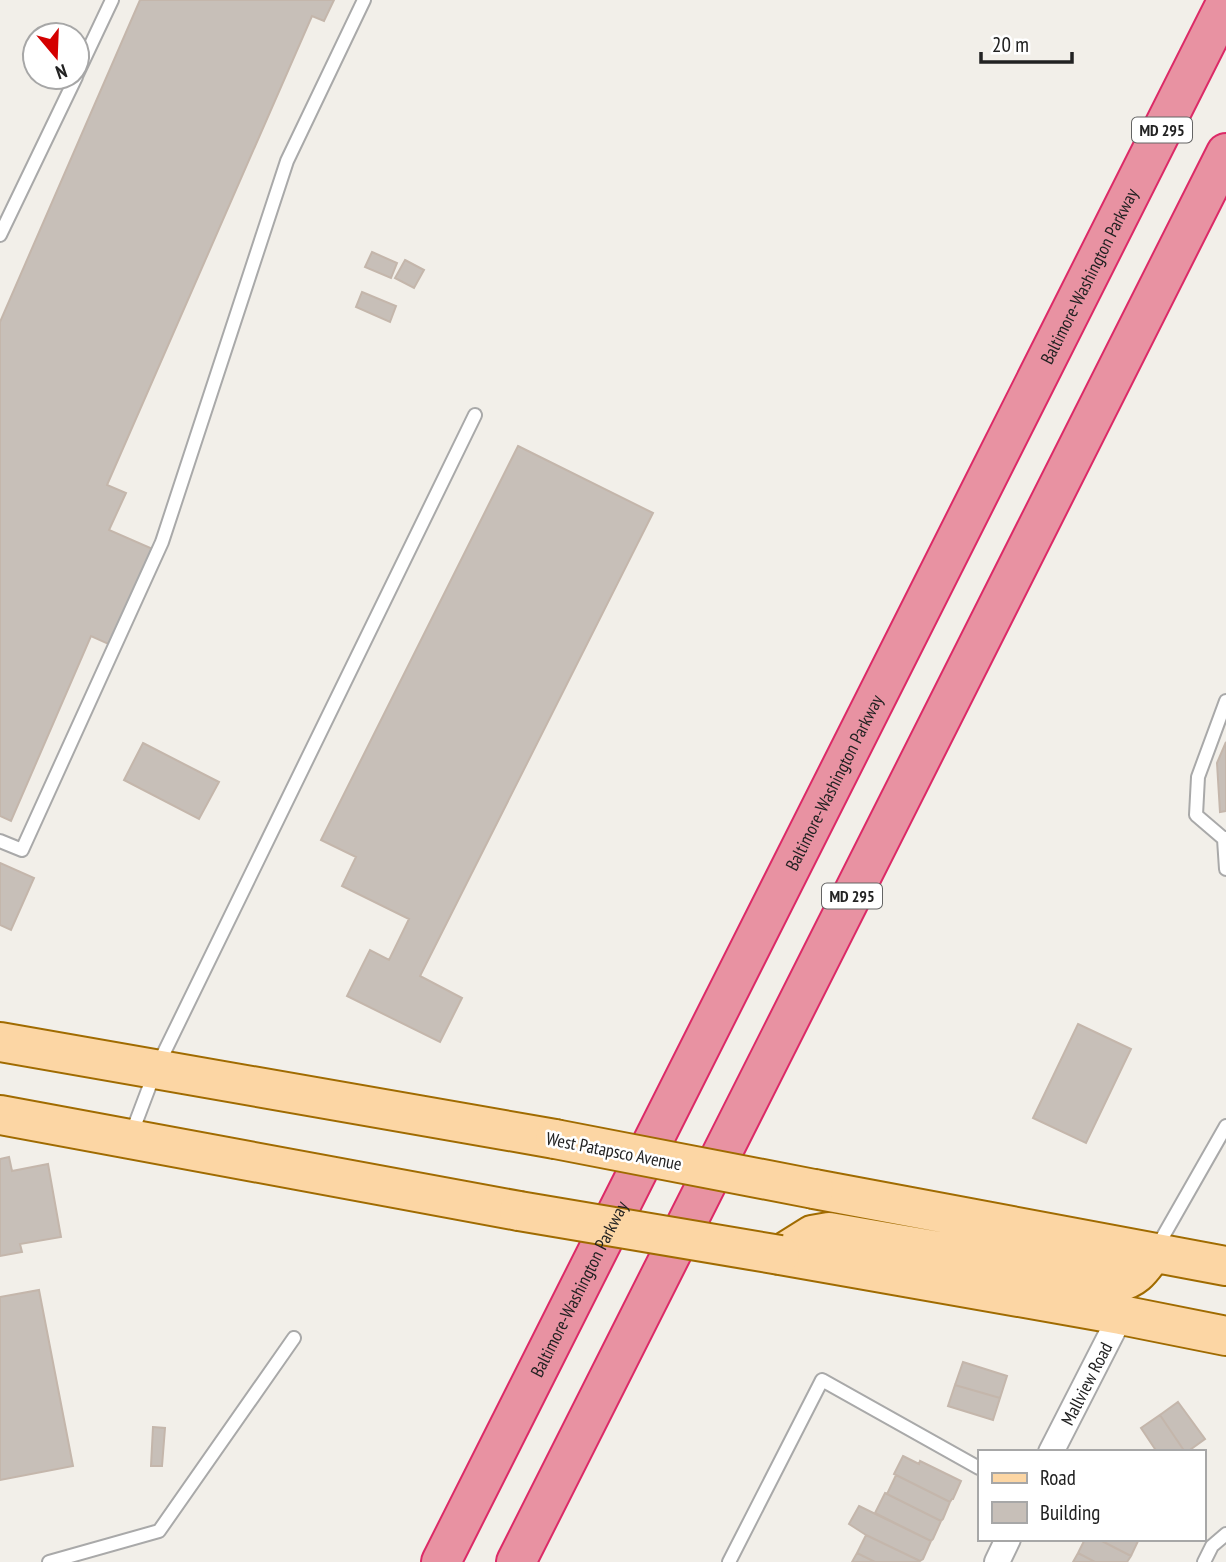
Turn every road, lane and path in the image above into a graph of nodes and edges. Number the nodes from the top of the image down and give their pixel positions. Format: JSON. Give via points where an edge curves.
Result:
{"nodes":[{"id":1,"x":113,"y":0,"type":"edge"},
{"id":2,"x":364,"y":0,"type":"edge"},
{"id":3,"x":1226,"y":3,"type":"edge"},
{"id":4,"x":91,"y":45,"type":"edge"},
{"id":5,"x":69,"y":91,"type":"edge"},
{"id":6,"x":1226,"y":153,"type":"edge"},
{"id":7,"x":0,"y":235,"type":"edge"},
{"id":8,"x":475,"y":415,"type":"dead end"},
{"id":9,"x":1226,"y":702,"type":"edge"},
{"id":10,"x":1225,"y":839,"type":"edge"},
{"id":11,"x":0,"y":841,"type":"edge"},
{"id":12,"x":1226,"y":869,"type":"edge"},
{"id":13,"x":0,"y":1042,"type":"edge"},
{"id":14,"x":156,"y":1069,"type":"junction"},
{"id":15,"x":0,"y":1115,"type":"edge"},
{"id":16,"x":1226,"y":1126,"type":"edge"},
{"id":17,"x":130,"y":1139,"type":"junction"},
{"id":18,"x":1153,"y":1253,"type":"junction"},
{"id":19,"x":780,"y":1255,"type":"junction"},
{"id":20,"x":1226,"y":1266,"type":"edge"},
{"id":21,"x":1121,"y":1315,"type":"junction"},
{"id":22,"x":1226,"y":1336,"type":"edge"},
{"id":23,"x":294,"y":1338,"type":"dead end"},
{"id":24,"x":1052,"y":1450,"type":"edge"},
{"id":25,"x":978,"y":1467,"type":"edge"},
{"id":26,"x":1226,"y":1534,"type":"edge"},
{"id":27,"x":1007,"y":1541,"type":"edge"},
{"id":28,"x":49,"y":1562,"type":"edge"},
{"id":29,"x":441,"y":1562,"type":"edge"},
{"id":30,"x":516,"y":1562,"type":"edge"},
{"id":31,"x":729,"y":1562,"type":"edge"},
{"id":32,"x":997,"y":1562,"type":"edge"},
{"id":33,"x":1204,"y":1562,"type":"edge"}],
"edges":[{"from":1,"to":4,"type":"lane"},
{"from":2,"to":11,"type":"lane","via":[[287,161],[162,542],[22,850]]},
{"from":3,"to":29,"type":"highway","name":"Baltimore-Washington Parkway","number":"MD 295"},
{"from":5,"to":7,"type":"lane"},
{"from":6,"to":30,"type":"highway","number":"MD 295"},
{"from":8,"to":14,"type":"lane"},
{"from":9,"to":10,"type":"lane","via":[[1198,777],[1196,815]]},
{"from":10,"to":12,"type":"lane"},
{"from":13,"to":14,"type":"main road","name":"West Patapsco Avenue"},
{"from":14,"to":17,"type":"lane"},
{"from":14,"to":18,"type":"main road","name":"West Patapsco Avenue","bridge":true,"via":[[555,1139]]},
{"from":15,"to":17,"type":"main road"},
{"from":16,"to":18,"type":"lane"},
{"from":17,"to":19,"type":"main road","bridge":true},
{"from":18,"to":19,"type":"main road","via":[[1138,1272],[1118,1282],[829,1232],[812,1235]]},
{"from":18,"to":20,"type":"main road","name":"West Patapsco Avenue"},
{"from":19,"to":21,"type":"main road"},
{"from":21,"to":22,"type":"main road"},
{"from":21,"to":24,"type":"street","name":"Mallview Road"},
{"from":23,"to":28,"type":"lane","via":[[159,1531]]},
{"from":25,"to":31,"type":"lane","via":[[822,1380]]},
{"from":26,"to":33,"type":"lane","via":[[1212,1545]]},
{"from":27,"to":32,"type":"street"}]}
